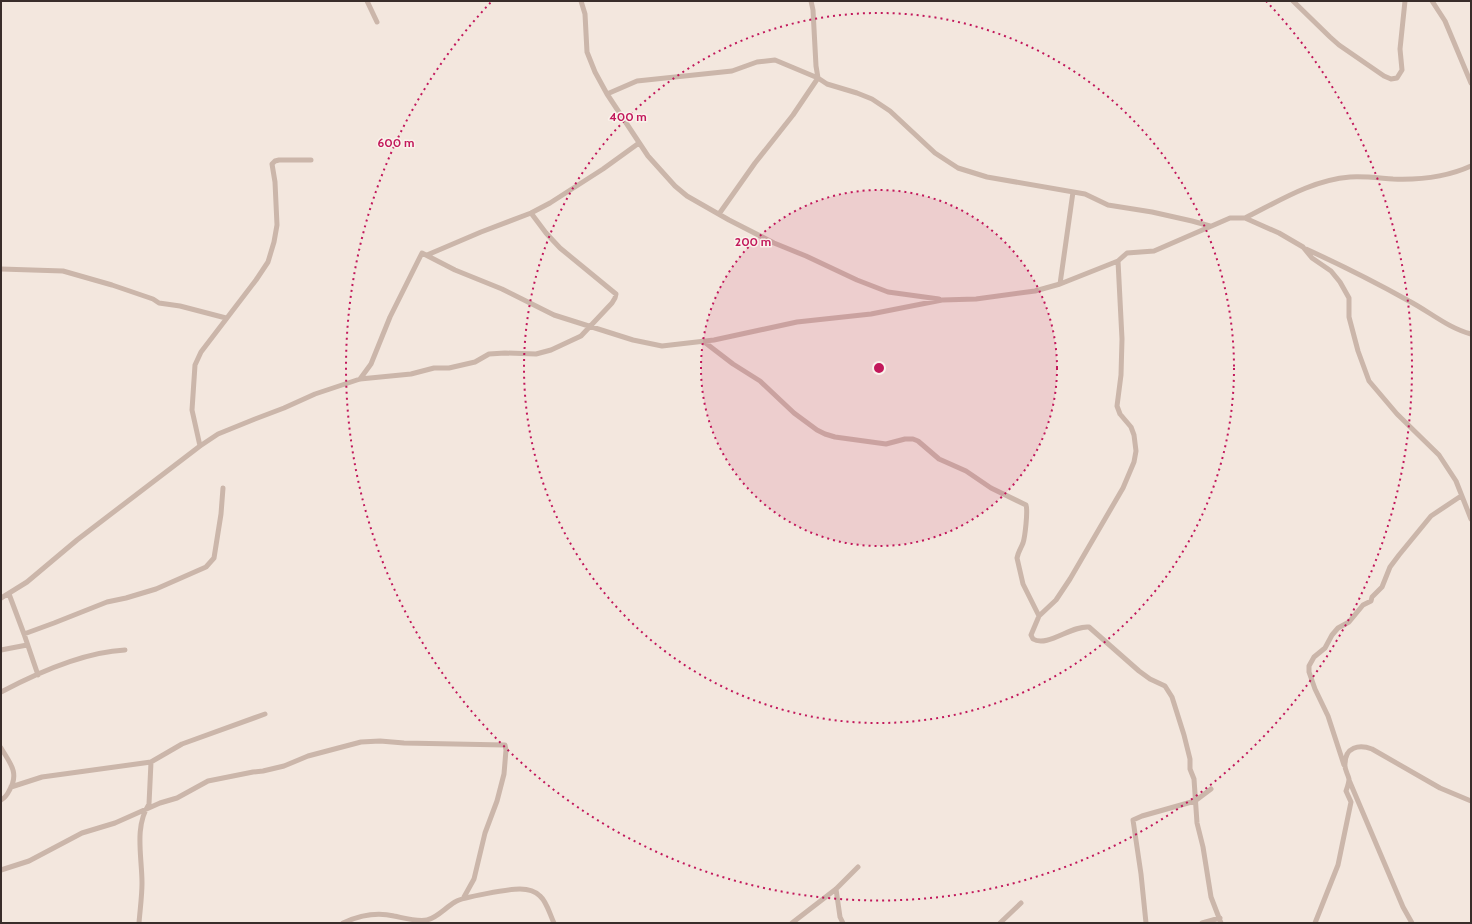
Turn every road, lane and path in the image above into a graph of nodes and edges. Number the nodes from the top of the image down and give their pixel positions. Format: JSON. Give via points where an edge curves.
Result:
{"nodes":[{"id":1,"x":367,"y":1,"type":"edge"},
{"id":2,"x":581,"y":1,"type":"edge"},
{"id":3,"x":811,"y":1,"type":"edge"},
{"id":4,"x":1293,"y":1,"type":"edge"},
{"id":5,"x":1405,"y":1,"type":"edge"},
{"id":6,"x":1432,"y":1,"type":"edge"},
{"id":7,"x":377,"y":22,"type":"dead end"},
{"id":8,"x":818,"y":78,"type":"junction"},
{"id":9,"x":1471,"y":83,"type":"edge"},
{"id":10,"x":607,"y":94,"type":"junction"},
{"id":11,"x":639,"y":143,"type":"junction"},
{"id":12,"x":311,"y":160,"type":"dead end"},
{"id":13,"x":1471,"y":166,"type":"edge"},
{"id":14,"x":1073,"y":192,"type":"junction"},
{"id":15,"x":531,"y":213,"type":"junction"},
{"id":16,"x":719,"y":214,"type":"junction"},
{"id":17,"x":1245,"y":218,"type":"junction"},
{"id":18,"x":1210,"y":226,"type":"junction"},
{"id":19,"x":1303,"y":248,"type":"junction"},
{"id":20,"x":427,"y":255,"type":"junction"},
{"id":21,"x":1118,"y":260,"type":"junction"},
{"id":22,"x":1,"y":269,"type":"edge"},
{"id":23,"x":1060,"y":284,"type":"junction"},
{"id":24,"x":942,"y":300,"type":"junction"},
{"id":25,"x":226,"y":318,"type":"junction"},
{"id":26,"x":589,"y":327,"type":"junction"},
{"id":27,"x":1471,"y":334,"type":"edge"},
{"id":28,"x":703,"y":342,"type":"junction"},
{"id":29,"x":360,"y":379,"type":"junction"},
{"id":30,"x":200,"y":446,"type":"junction"},
{"id":31,"x":223,"y":488,"type":"dead end"},
{"id":32,"x":1461,"y":496,"type":"junction"},
{"id":33,"x":1471,"y":519,"type":"edge"},
{"id":34,"x":8,"y":594,"type":"junction"},
{"id":35,"x":1,"y":598,"type":"edge"},
{"id":36,"x":1039,"y":616,"type":"junction"},
{"id":37,"x":24,"y":634,"type":"junction"},
{"id":38,"x":27,"y":645,"type":"junction"},
{"id":39,"x":1,"y":650,"type":"edge"},
{"id":40,"x":125,"y":650,"type":"dead end"},
{"id":41,"x":38,"y":675,"type":"junction"},
{"id":42,"x":1,"y":692,"type":"edge"},
{"id":43,"x":265,"y":714,"type":"dead end"},
{"id":44,"x":1,"y":748,"type":"edge"},
{"id":45,"x":151,"y":762,"type":"junction"},
{"id":46,"x":1344,"y":765,"type":"junction"},
{"id":47,"x":1349,"y":780,"type":"junction"},
{"id":48,"x":11,"y":787,"type":"junction"},
{"id":49,"x":1210,"y":789,"type":"dead end"},
{"id":50,"x":1,"y":800,"type":"edge"},
{"id":51,"x":1195,"y":801,"type":"junction"},
{"id":52,"x":1471,"y":801,"type":"edge"},
{"id":53,"x":145,"y":810,"type":"junction"},
{"id":54,"x":858,"y":867,"type":"dead end"},
{"id":55,"x":1,"y":870,"type":"edge"},
{"id":56,"x":836,"y":889,"type":"junction"},
{"id":57,"x":464,"y":897,"type":"junction"},
{"id":58,"x":1020,"y":903,"type":"dead end"},
{"id":59,"x":1220,"y":921,"type":"edge"},
{"id":60,"x":139,"y":923,"type":"edge"},
{"id":61,"x":343,"y":923,"type":"edge"},
{"id":62,"x":554,"y":923,"type":"edge"},
{"id":63,"x":792,"y":923,"type":"edge"},
{"id":64,"x":843,"y":923,"type":"edge"},
{"id":65,"x":1000,"y":923,"type":"edge"},
{"id":66,"x":1146,"y":923,"type":"edge"},
{"id":67,"x":1202,"y":923,"type":"edge"},
{"id":68,"x":1315,"y":923,"type":"edge"},
{"id":69,"x":1412,"y":923,"type":"edge"}],
"edges":[{"from":1,"to":7,"type":"street"},
{"from":2,"to":10,"type":"street","via":[[585,14],[588,57]]},
{"from":3,"to":8,"type":"street"},
{"from":4,"to":5,"type":"street","via":[[1330,37],[1391,79],[1397,78],[1402,70],[1400,49]]},
{"from":6,"to":9,"type":"street","via":[[1446,23]]},
{"from":8,"to":10,"type":"street","via":[[775,60],[757,62],[732,71],[637,81]]},
{"from":8,"to":14,"type":"street","via":[[827,84],[872,99],[890,111],[935,153],[958,168],[987,177]]},
{"from":8,"to":16,"type":"street"},
{"from":10,"to":11,"type":"street"},
{"from":11,"to":15,"type":"street","via":[[603,169]]},
{"from":11,"to":16,"type":"street","via":[[675,186]]},
{"from":12,"to":25,"type":"street","via":[[279,160],[272,164],[277,225],[274,242],[268,262]]},
{"from":13,"to":17,"type":"street","via":[[1425,178],[1352,177],[1331,180],[1309,186]]},
{"from":14,"to":18,"type":"street","via":[[1085,194],[1108,205],[1152,212]]},
{"from":14,"to":23,"type":"street"},
{"from":15,"to":20,"type":"street"},
{"from":15,"to":26,"type":"street","via":[[560,248],[616,294],[612,303]]},
{"from":16,"to":24,"type":"street","via":[[877,289]]},
{"from":17,"to":18,"type":"street","via":[[1230,218]]},
{"from":17,"to":19,"type":"street","via":[[1279,233]]},
{"from":18,"to":21,"type":"street","via":[[1154,251],[1127,253]]},
{"from":19,"to":27,"type":"street","via":[[1352,270],[1448,324]]},
{"from":19,"to":32,"type":"street","via":[[1312,258],[1331,271],[1348,298],[1349,317],[1369,381],[1397,414],[1439,455],[1461,491]]},
{"from":20,"to":26,"type":"street","via":[[554,315]]},
{"from":20,"to":29,"type":"street","via":[[422,253],[390,317],[371,364]]},
{"from":21,"to":23,"type":"street"},
{"from":21,"to":36,"type":"street","via":[[1122,346],[1117,404],[1120,414],[1134,435],[1134,462],[1123,488],[1070,579],[1056,600]]},
{"from":22,"to":25,"type":"street","via":[[63,271],[140,294],[159,303]]},
{"from":23,"to":24,"type":"street","via":[[1017,294]]},
{"from":24,"to":28,"type":"street","via":[[871,314],[787,324]]},
{"from":25,"to":30,"type":"street","via":[[200,352],[195,365],[192,410]]},
{"from":26,"to":28,"type":"street","via":[[657,346]]},
{"from":26,"to":29,"type":"street","via":[[577,338],[543,352],[489,354],[475,362],[449,368]]},
{"from":28,"to":36,"type":"street","via":[[760,381],[794,413],[817,430],[835,437],[886,444],[905,438],[913,439],[939,459],[966,471],[1000,494],[1024,504],[1027,507],[1027,514],[1018,562],[1023,584]]},
{"from":29,"to":30,"type":"street","via":[[255,418],[218,434]]},
{"from":30,"to":34,"type":"street"},
{"from":31,"to":37,"type":"street","via":[[214,558],[206,567],[156,589],[107,602]]},
{"from":32,"to":33,"type":"street"},
{"from":32,"to":46,"type":"street","via":[[1431,516],[1390,567],[1382,587],[1371,601],[1338,628],[1309,666]]},
{"from":34,"to":35,"type":"street"},
{"from":34,"to":37,"type":"street"},
{"from":36,"to":51,"type":"street","via":[[1032,635],[1034,640],[1047,640],[1089,627],[1139,671],[1165,686],[1172,697],[1184,735],[1194,779]]},
{"from":37,"to":38,"type":"street"},
{"from":38,"to":39,"type":"street"},
{"from":38,"to":41,"type":"street"},
{"from":40,"to":41,"type":"street","via":[[107,651],[82,658]]},
{"from":41,"to":42,"type":"street"},
{"from":43,"to":45,"type":"street","via":[[182,744]]},
{"from":44,"to":48,"type":"street","via":[[13,768],[15,778]]},
{"from":45,"to":48,"type":"street","via":[[42,777]]},
{"from":45,"to":53,"type":"street","via":[[149,804]]},
{"from":46,"to":47,"type":"street"},
{"from":46,"to":52,"type":"street","via":[[1352,749],[1358,746],[1367,747],[1440,788]]},
{"from":47,"to":68,"type":"street","via":[[1346,791],[1351,802],[1338,865]]},
{"from":47,"to":69,"type":"street"},
{"from":48,"to":50,"type":"street"},
{"from":49,"to":51,"type":"street"},
{"from":51,"to":59,"type":"street","via":[[1211,897]]},
{"from":51,"to":66,"type":"street","via":[[1133,820]]},
{"from":53,"to":55,"type":"street","via":[[82,833],[29,861]]},
{"from":53,"to":57,"type":"street","via":[[160,802],[177,798],[208,781],[284,766],[308,756],[361,742],[505,745],[504,774],[497,801],[485,834],[474,879]]},
{"from":53,"to":60,"type":"street","via":[[140,827],[142,884]]},
{"from":54,"to":56,"type":"street"},
{"from":56,"to":63,"type":"street"},
{"from":56,"to":64,"type":"street"},
{"from":57,"to":61,"type":"street","via":[[427,920],[380,915],[361,917]]},
{"from":57,"to":62,"type":"street","via":[[519,889],[531,891],[541,896]]},
{"from":58,"to":65,"type":"street"},
{"from":59,"to":67,"type":"street"}]}
